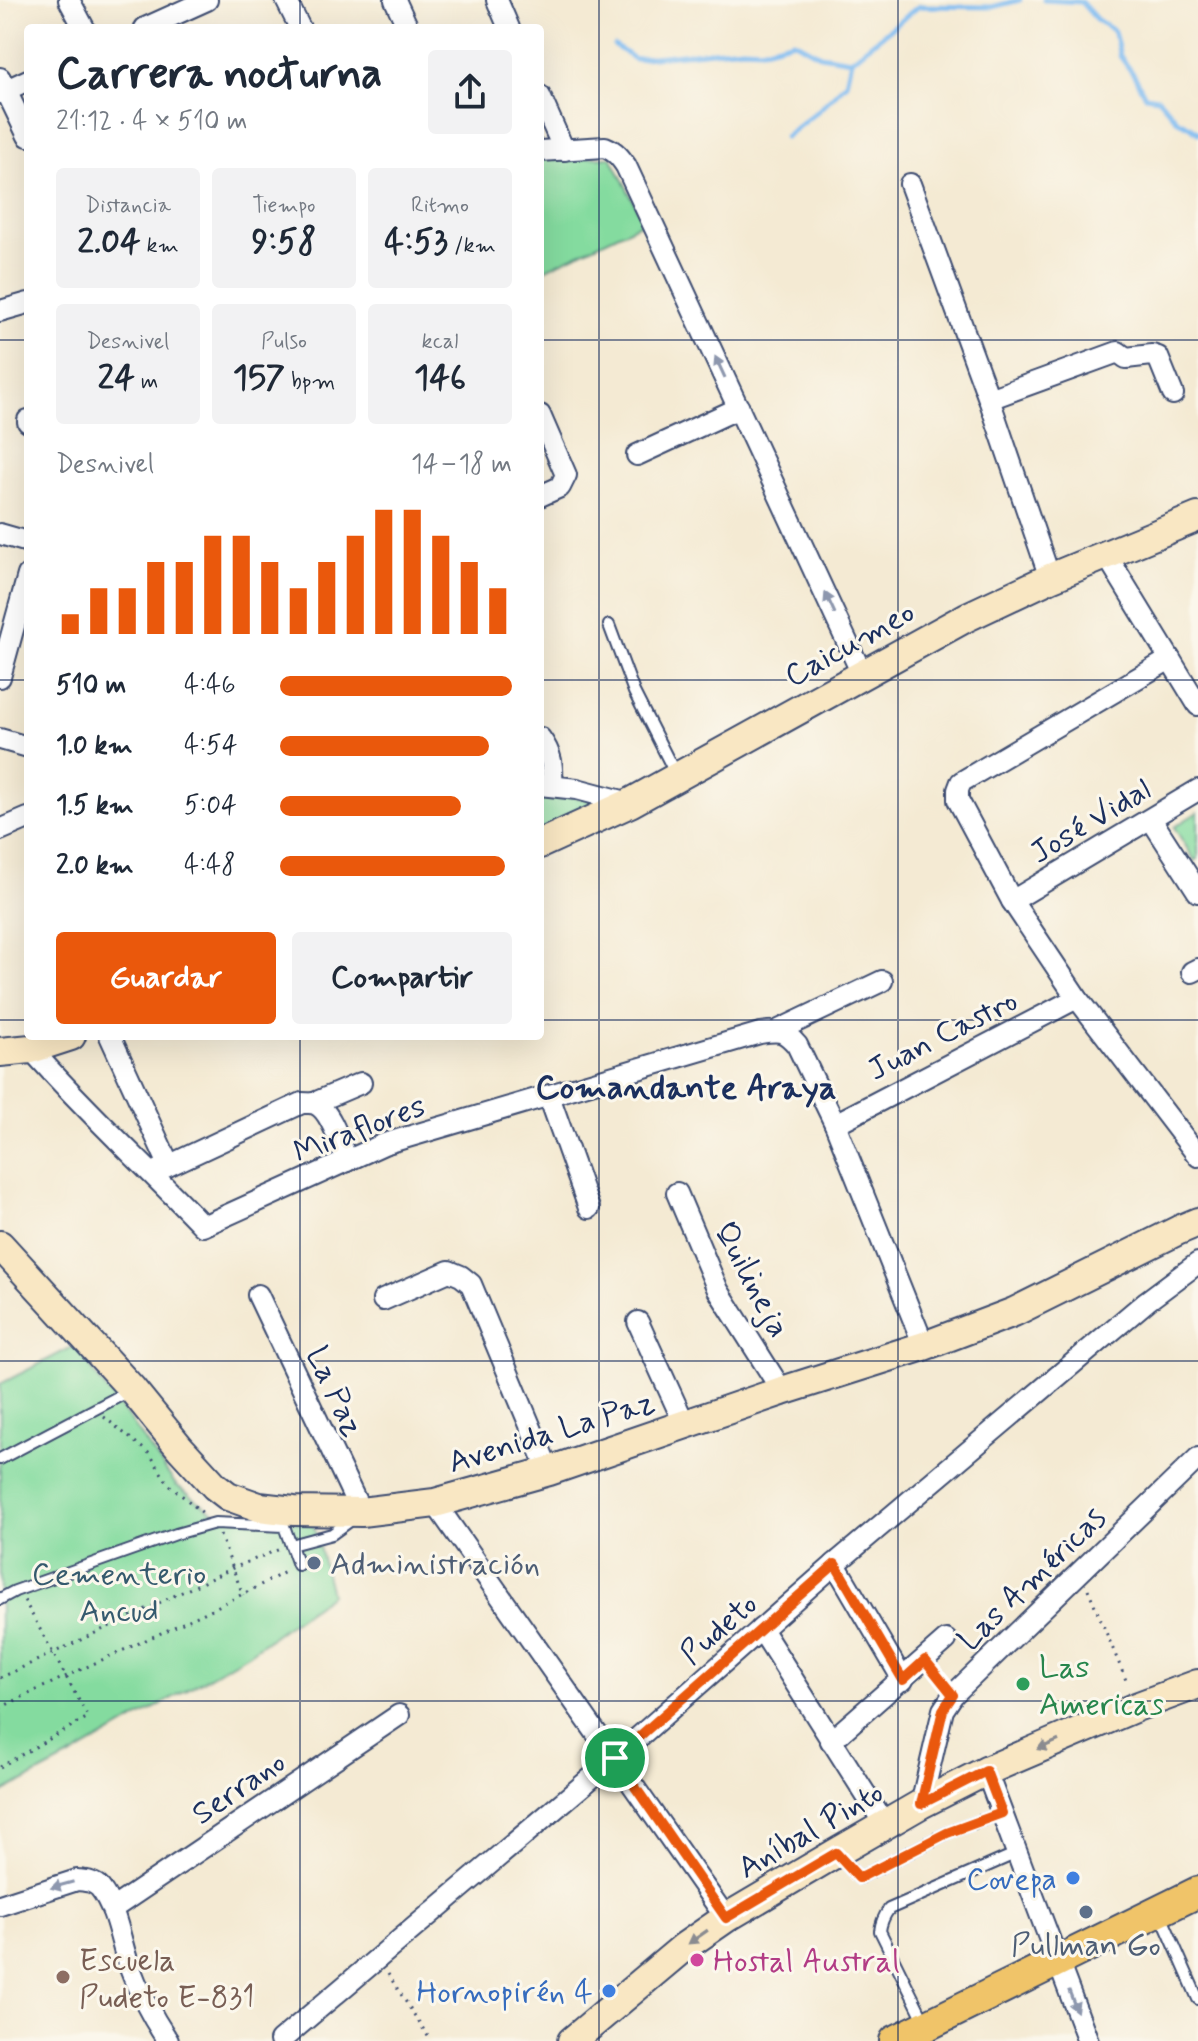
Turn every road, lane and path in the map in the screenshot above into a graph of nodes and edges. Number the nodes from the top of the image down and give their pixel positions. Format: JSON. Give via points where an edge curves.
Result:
{"nodes":[{"id":1,"x":69,"y":0,"type":"edge"},
{"id":2,"x":207,"y":0,"type":"edge"},
{"id":3,"x":286,"y":0,"type":"edge"},
{"id":4,"x":395,"y":0,"type":"edge"},
{"id":5,"x":497,"y":0,"type":"edge"},
{"id":6,"x":187,"y":13,"type":"edge"},
{"id":7,"x":82,"y":24,"type":"edge"},
{"id":8,"x":156,"y":24,"type":"edge"},
{"id":9,"x":298,"y":24,"type":"edge"},
{"id":10,"x":406,"y":24,"type":"edge"},
{"id":11,"x":507,"y":24,"type":"edge"},
{"id":12,"x":24,"y":81,"type":"edge"},
{"id":13,"x":2,"y":87,"type":"edge"},
{"id":14,"x":544,"y":105,"type":"edge"},
{"id":15,"x":24,"y":128,"type":"edge"},
{"id":16,"x":564,"y":150,"type":"junction"},
{"id":17,"x":544,"y":151,"type":"edge"},
{"id":18,"x":910,"y":184,"type":"dead end"},
{"id":19,"x":1173,"y":394,"type":"dead end"},
{"id":20,"x":989,"y":399,"type":"junction"},
{"id":21,"x":739,"y":408,"type":"junction"},
{"id":22,"x":544,"y":424,"type":"edge"},
{"id":23,"x":637,"y":455,"type":"dead end"},
{"id":24,"x":544,"y":494,"type":"edge"},
{"id":25,"x":1198,"y":517,"type":"edge"},
{"id":26,"x":0,"y":534,"type":"edge"},
{"id":27,"x":24,"y":541,"type":"edge"},
{"id":28,"x":1107,"y":556,"type":"junction"},
{"id":29,"x":1050,"y":578,"type":"junction"},
{"id":30,"x":24,"y":590,"type":"edge"},
{"id":31,"x":609,"y":625,"type":"dead end"},
{"id":32,"x":1170,"y":659,"type":"junction"},
{"id":33,"x":862,"y":674,"type":"junction"},
{"id":34,"x":0,"y":677,"type":"edge"},
{"id":35,"x":1198,"y":705,"type":"edge"},
{"id":36,"x":0,"y":739,"type":"edge"},
{"id":37,"x":544,"y":744,"type":"edge"},
{"id":38,"x":24,"y":746,"type":"edge"},
{"id":39,"x":676,"y":777,"type":"junction"},
{"id":40,"x":546,"y":785,"type":"edge"},
{"id":41,"x":1198,"y":790,"type":"edge"},
{"id":42,"x":630,"y":803,"type":"junction"},
{"id":43,"x":1151,"y":819,"type":"junction"},
{"id":44,"x":24,"y":820,"type":"edge"},
{"id":45,"x":0,"y":830,"type":"edge"},
{"id":46,"x":544,"y":842,"type":"edge"},
{"id":47,"x":1198,"y":892,"type":"edge"},
{"id":48,"x":1012,"y":901,"type":"junction"},
{"id":49,"x":882,"y":981,"type":"dead end"},
{"id":50,"x":1077,"y":998,"type":"junction"},
{"id":51,"x":779,"y":1030,"type":"junction"},
{"id":52,"x":59,"y":1040,"type":"edge"},
{"id":53,"x":112,"y":1040,"type":"edge"},
{"id":54,"x":31,"y":1049,"type":"junction"},
{"id":55,"x":0,"y":1052,"type":"edge"},
{"id":56,"x":361,"y":1083,"type":"dead end"},
{"id":57,"x":549,"y":1096,"type":"junction"},
{"id":58,"x":314,"y":1103,"type":"junction"},
{"id":59,"x":835,"y":1124,"type":"junction"},
{"id":60,"x":1198,"y":1156,"type":"edge"},
{"id":61,"x":347,"y":1161,"type":"junction"},
{"id":62,"x":161,"y":1169,"type":"junction"},
{"id":63,"x":677,"y":1193,"type":"dead end"},
{"id":64,"x":589,"y":1208,"type":"dead end"},
{"id":65,"x":1198,"y":1222,"type":"edge"},
{"id":66,"x":0,"y":1245,"type":"edge"},
{"id":67,"x":1197,"y":1264,"type":"edge"},
{"id":68,"x":258,"y":1295,"type":"dead end"},
{"id":69,"x":383,"y":1300,"type":"dead end"},
{"id":70,"x":638,"y":1322,"type":"dead end"},
{"id":71,"x":924,"y":1346,"type":"junction"},
{"id":72,"x":132,"y":1389,"type":"junction"},
{"id":73,"x":782,"y":1391,"type":"junction"},
{"id":74,"x":95,"y":1410,"type":"junction"},
{"id":75,"x":685,"y":1425,"type":"junction"},
{"id":76,"x":0,"y":1459,"type":"edge"},
{"id":77,"x":1192,"y":1463,"type":"edge"},
{"id":78,"x":549,"y":1471,"type":"junction"},
{"id":79,"x":1198,"y":1487,"type":"edge"},
{"id":80,"x":435,"y":1503,"type":"junction"},
{"id":81,"x":361,"y":1512,"type":"junction"},
{"id":82,"x":215,"y":1523,"type":"junction"},
{"id":83,"x":291,"y":1545,"type":"junction"},
{"id":84,"x":835,"y":1564,"type":"junction"},
{"id":85,"x":298,"y":1565,"type":"joint"},
{"id":86,"x":233,"y":1568,"type":"junction"},
{"id":87,"x":1081,"y":1572,"type":"junction"},
{"id":88,"x":18,"y":1590,"type":"junction"},
{"id":89,"x":243,"y":1595,"type":"junction"},
{"id":90,"x":0,"y":1599,"type":"edge"},
{"id":91,"x":761,"y":1629,"type":"junction"},
{"id":92,"x":946,"y":1640,"type":"dead end"},
{"id":93,"x":52,"y":1653,"type":"junction"},
{"id":94,"x":66,"y":1675,"type":"junction"},
{"id":95,"x":0,"y":1678,"type":"edge"},
{"id":96,"x":903,"y":1680,"type":"junction"},
{"id":97,"x":1198,"y":1684,"type":"edge"},
{"id":98,"x":1136,"y":1707,"type":"junction"},
{"id":99,"x":0,"y":1708,"type":"edge"},
{"id":100,"x":399,"y":1715,"type":"dead end"},
{"id":101,"x":831,"y":1741,"type":"junction"},
{"id":102,"x":615,"y":1758,"type":"junction"},
{"id":103,"x":0,"y":1767,"type":"edge"},
{"id":104,"x":986,"y":1771,"type":"junction"},
{"id":105,"x":921,"y":1804,"type":"junction"},
{"id":106,"x":1002,"y":1813,"type":"junction"},
{"id":107,"x":885,"y":1825,"type":"junction"},
{"id":108,"x":836,"y":1853,"type":"junction"},
{"id":109,"x":1017,"y":1853,"type":"junction"},
{"id":110,"x":1198,"y":1892,"type":"edge"},
{"id":111,"x":0,"y":1905,"type":"edge"},
{"id":112,"x":112,"y":1909,"type":"junction"},
{"id":113,"x":1160,"y":1911,"type":"junction"},
{"id":114,"x":726,"y":1918,"type":"junction"},
{"id":115,"x":377,"y":1958,"type":"junction"},
{"id":116,"x":1058,"y":1961,"type":"junction"},
{"id":117,"x":1198,"y":1999,"type":"edge"},
{"id":118,"x":927,"y":2025,"type":"junction"},
{"id":119,"x":168,"y":2041,"type":"edge"},
{"id":120,"x":280,"y":2041,"type":"edge"},
{"id":121,"x":431,"y":2041,"type":"edge"},
{"id":122,"x":572,"y":2041,"type":"edge"},
{"id":123,"x":895,"y":2041,"type":"edge"},
{"id":124,"x":1088,"y":2041,"type":"edge"}],
"edges":[{"from":1,"to":7,"type":"street"},
{"from":2,"to":6,"type":"street"},
{"from":3,"to":9,"type":"street"},
{"from":4,"to":10,"type":"street"},
{"from":5,"to":11,"type":"street"},
{"from":6,"to":8,"type":"street"},
{"from":12,"to":13,"type":"street"},
{"from":13,"to":15,"type":"street"},
{"from":14,"to":16,"type":"street"},
{"from":16,"to":17,"type":"street"},
{"from":21,"to":16,"type":"street","one_way":true,"via":[[626,166],[605,147]]},
{"from":18,"to":20,"type":"street"},
{"from":19,"to":20,"type":"street","via":[[1158,357],[1126,358],[1118,352]]},
{"from":20,"to":29,"type":"street"},
{"from":21,"to":23,"type":"street"},
{"from":33,"to":21,"type":"street","one_way":true},
{"from":22,"to":24,"type":"street","via":[[566,475],[560,487]]},
{"from":25,"to":28,"type":"street","name":"Caicumeo"},
{"from":26,"to":27,"type":"street"},
{"from":28,"to":29,"type":"street","name":"Caicumeo"},
{"from":28,"to":32,"type":"street"},
{"from":29,"to":33,"type":"street","name":"Caicumeo"},
{"from":30,"to":34,"type":"street"},
{"from":31,"to":39,"type":"lane","via":[[634,692]]},
{"from":32,"to":35,"type":"street"},
{"from":32,"to":48,"type":"street","via":[[961,782],[958,800]]},
{"from":33,"to":39,"type":"street","name":"Caicumeo"},
{"from":36,"to":38,"type":"street"},
{"from":37,"to":40,"type":"street","via":[[550,756]]},
{"from":39,"to":42,"type":"street","name":"Caicumeo"},
{"from":40,"to":42,"type":"street"},
{"from":41,"to":43,"type":"street","name":"José Vidal"},
{"from":42,"to":46,"type":"street","name":"Caicumeo"},
{"from":43,"to":47,"type":"street"},
{"from":43,"to":48,"type":"street","name":"José Vidal"},
{"from":44,"to":45,"type":"street"},
{"from":48,"to":50,"type":"street"},
{"from":49,"to":51,"type":"street","name":"Miraflores"},
{"from":50,"to":59,"type":"street","name":"Juan Castro"},
{"from":50,"to":60,"type":"street"},
{"from":51,"to":57,"type":"street","name":"Miraflores"},
{"from":51,"to":59,"type":"street","via":[[797,1045]]},
{"from":52,"to":54,"type":"street"},
{"from":53,"to":62,"type":"street"},
{"from":54,"to":55,"type":"street"},
{"from":54,"to":62,"type":"street","name":"Miraflores","via":[[61,1083]]},
{"from":56,"to":58,"type":"street"},
{"from":57,"to":61,"type":"street","name":"Miraflores","via":[[384,1144]]},
{"from":57,"to":64,"type":"street"},
{"from":58,"to":61,"type":"street","via":[[331,1122]]},
{"from":58,"to":62,"type":"street","via":[[302,1103]]},
{"from":59,"to":71,"type":"street"},
{"from":61,"to":62,"type":"street","name":"Miraflores","via":[[203,1226]]},
{"from":63,"to":73,"type":"street","name":"Quilineja","via":[[718,1290]]},
{"from":65,"to":71,"type":"street","name":"Avenida La Paz","via":[[1014,1312]]},
{"from":66,"to":72,"type":"street","name":"Avenida La Paz"},
{"from":67,"to":84,"type":"street","name":"Pudeto"},
{"from":68,"to":81,"type":"street","name":"La Paz"},
{"from":69,"to":78,"type":"street","via":[[449,1271],[471,1284]]},
{"from":70,"to":75,"type":"street"},
{"from":71,"to":73,"type":"street","name":"Avenida La Paz"},
{"from":72,"to":74,"type":"lane"},
{"from":72,"to":81,"type":"street","name":"Avenida La Paz","via":[[228,1496],[259,1507]]},
{"from":73,"to":75,"type":"street","name":"Avenida La Paz"},
{"from":74,"to":76,"type":"lane"},
{"from":74,"to":82,"type":"path","via":[[150,1454],[168,1484]]},
{"from":75,"to":78,"type":"street","name":"Avenida La Paz"},
{"from":77,"to":79,"type":"street"},
{"from":77,"to":87,"type":"street","name":"Las Américas"},
{"from":78,"to":80,"type":"street","name":"Avenida La Paz"},
{"from":80,"to":81,"type":"street","name":"Avenida La Paz"},
{"from":80,"to":102,"type":"street"},
{"from":81,"to":83,"type":"lane","via":[[332,1534]]},
{"from":82,"to":83,"type":"lane","via":[[284,1526]]},
{"from":82,"to":86,"type":"path"},
{"from":82,"to":88,"type":"lane"},
{"from":83,"to":85,"type":"lane"},
{"from":83,"to":86,"type":"path"},
{"from":84,"to":91,"type":"street","name":"Pudeto"},
{"from":84,"to":96,"type":"street"},
{"from":85,"to":89,"type":"path"},
{"from":86,"to":89,"type":"path"},
{"from":86,"to":93,"type":"path"},
{"from":87,"to":98,"type":"path"},
{"from":87,"to":105,"type":"street","name":"Las Américas","via":[[953,1695],[943,1710]]},
{"from":88,"to":90,"type":"lane"},
{"from":88,"to":93,"type":"path"},
{"from":89,"to":94,"type":"path"},
{"from":91,"to":101,"type":"street"},
{"from":91,"to":102,"type":"street","name":"Pudeto"},
{"from":92,"to":96,"type":"street"},
{"from":93,"to":94,"type":"path"},
{"from":93,"to":95,"type":"path"},
{"from":94,"to":99,"type":"path"},
{"from":94,"to":103,"type":"path","via":[[88,1717]]},
{"from":96,"to":101,"type":"street"},
{"from":97,"to":98,"type":"street","name":"Aníbal Pinto"},
{"from":98,"to":104,"type":"street","name":"Aníbal Pinto","one_way":true},
{"from":100,"to":112,"type":"street","name":"Serrano"},
{"from":101,"to":107,"type":"street"},
{"from":102,"to":114,"type":"street"},
{"from":102,"to":115,"type":"street","name":"Pudeto"},
{"from":104,"to":105,"type":"street","name":"Aníbal Pinto"},
{"from":104,"to":106,"type":"street"},
{"from":105,"to":107,"type":"street","name":"Aníbal Pinto"},
{"from":106,"to":108,"type":"lane","via":[[947,1833],[859,1878]]},
{"from":106,"to":109,"type":"street"},
{"from":107,"to":108,"type":"street","name":"Aníbal Pinto"},
{"from":108,"to":114,"type":"street","name":"Aníbal Pinto"},
{"from":109,"to":116,"type":"street"},
{"from":109,"to":118,"type":"lane","via":[[889,1909],[881,1923],[880,1931]]},
{"from":110,"to":113,"type":"main road"},
{"from":112,"to":111,"type":"street","one_way":true,"via":[[99,1886],[77,1880]]},
{"from":112,"to":119,"type":"street","via":[[129,1966]]},
{"from":113,"to":116,"type":"main road"},
{"from":113,"to":117,"type":"lane"},
{"from":114,"to":122,"type":"street","name":"Aníbal Pinto","one_way":true},
{"from":115,"to":120,"type":"street","name":"Pudeto"},
{"from":115,"to":121,"type":"path"},
{"from":116,"to":118,"type":"main road"},
{"from":116,"to":124,"type":"street","one_way":true},
{"from":118,"to":123,"type":"main road"}]}
